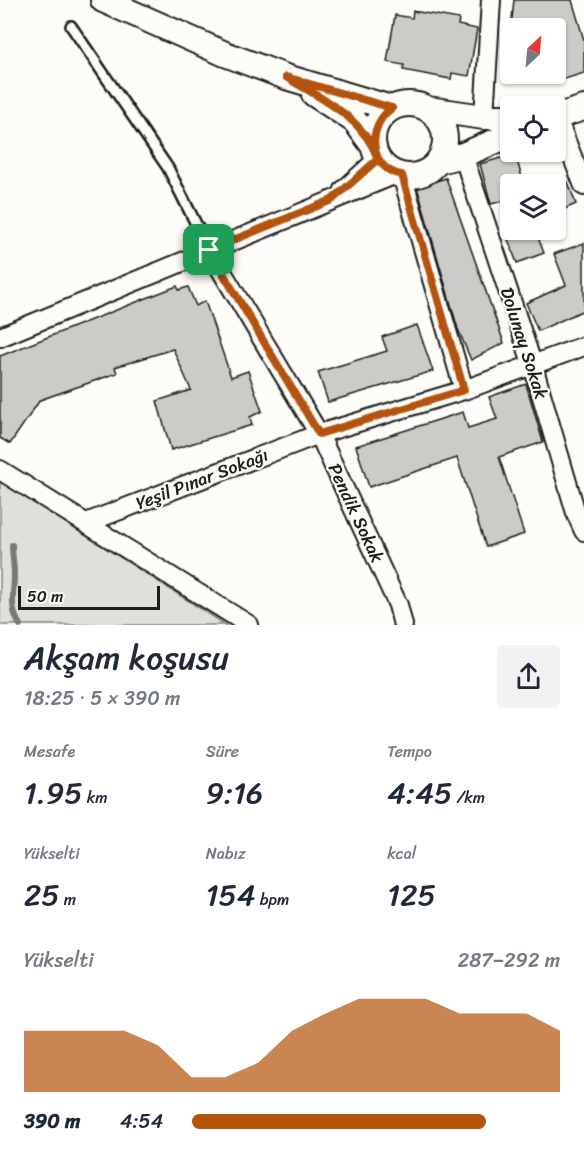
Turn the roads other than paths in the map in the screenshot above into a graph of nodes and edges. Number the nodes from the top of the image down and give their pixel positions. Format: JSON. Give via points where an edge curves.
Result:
{"nodes":[{"id":1,"x":103,"y":0,"type":"edge"},
{"id":2,"x":491,"y":0,"type":"edge"},
{"id":3,"x":71,"y":26,"type":"dead end"},
{"id":4,"x":286,"y":77,"type":"junction"},
{"id":5,"x":392,"y":108,"type":"junction"},
{"id":6,"x":584,"y":108,"type":"edge"},
{"id":7,"x":428,"y":109,"type":"junction"},
{"id":8,"x":566,"y":113,"type":"edge"},
{"id":9,"x":484,"y":117,"type":"junction"},
{"id":10,"x":500,"y":117,"type":"edge"},
{"id":11,"x":500,"y":139,"type":"edge"},
{"id":12,"x":566,"y":143,"type":"edge"},
{"id":13,"x":376,"y":153,"type":"junction"},
{"id":14,"x":463,"y":154,"type":"junction"},
{"id":15,"x":439,"y":161,"type":"junction"},
{"id":16,"x":399,"y":175,"type":"junction"},
{"id":17,"x":584,"y":186,"type":"edge"},
{"id":18,"x":332,"y":200,"type":"junction"},
{"id":19,"x":209,"y":250,"type":"junction"},
{"id":20,"x":0,"y":337,"type":"edge"},
{"id":21,"x":584,"y":346,"type":"edge"},
{"id":22,"x":532,"y":366,"type":"junction"},
{"id":23,"x":464,"y":390,"type":"junction"},
{"id":24,"x":319,"y":434,"type":"junction"},
{"id":25,"x":0,"y":470,"type":"edge"},
{"id":26,"x":86,"y":523,"type":"junction"},
{"id":27,"x":584,"y":531,"type":"edge"},
{"id":28,"x":249,"y":625,"type":"edge"},
{"id":29,"x":403,"y":625,"type":"edge"}],
"edges":[{"from":1,"to":4,"type":"street"},
{"from":2,"to":9,"type":"street"},
{"from":3,"to":19,"type":"lane","via":[[168,168]]},
{"from":4,"to":5,"type":"street"},
{"from":4,"to":13,"type":"street","via":[[355,121]]},
{"from":5,"to":7,"type":"street","via":[[410,104]]},
{"from":5,"to":13,"type":"street","via":[[376,124]]},
{"from":6,"to":8,"type":"street"},
{"from":7,"to":9,"type":"street"},
{"from":7,"to":15,"type":"street","via":[[444,131],[444,150]]},
{"from":9,"to":10,"type":"street"},
{"from":11,"to":14,"type":"street"},
{"from":12,"to":17,"type":"street"},
{"from":13,"to":16,"type":"street"},
{"from":13,"to":18,"type":"street"},
{"from":14,"to":15,"type":"street"},
{"from":14,"to":22,"type":"street","name":"Dolunay Sokak"},
{"from":15,"to":16,"type":"street","via":[[420,175]]},
{"from":16,"to":18,"type":"street"},
{"from":16,"to":23,"type":"street"},
{"from":18,"to":19,"type":"street"},
{"from":19,"to":20,"type":"street"},
{"from":19,"to":24,"type":"street","name":"Pendik Sokak"},
{"from":21,"to":22,"type":"street","name":"Yeşil Pınar Sokağı"},
{"from":22,"to":23,"type":"street","name":"Yeşil Pınar Sokağı"},
{"from":22,"to":27,"type":"street","name":"Dolunay Sokak"},
{"from":23,"to":24,"type":"street","name":"Yeşil Pınar Sokağı"},
{"from":24,"to":26,"type":"street","name":"Yeşil Pınar Sokağı"},
{"from":24,"to":29,"type":"street","name":"Pendik Sokak","via":[[398,605]]},
{"from":25,"to":26,"type":"street"},
{"from":26,"to":28,"type":"street"}]}
